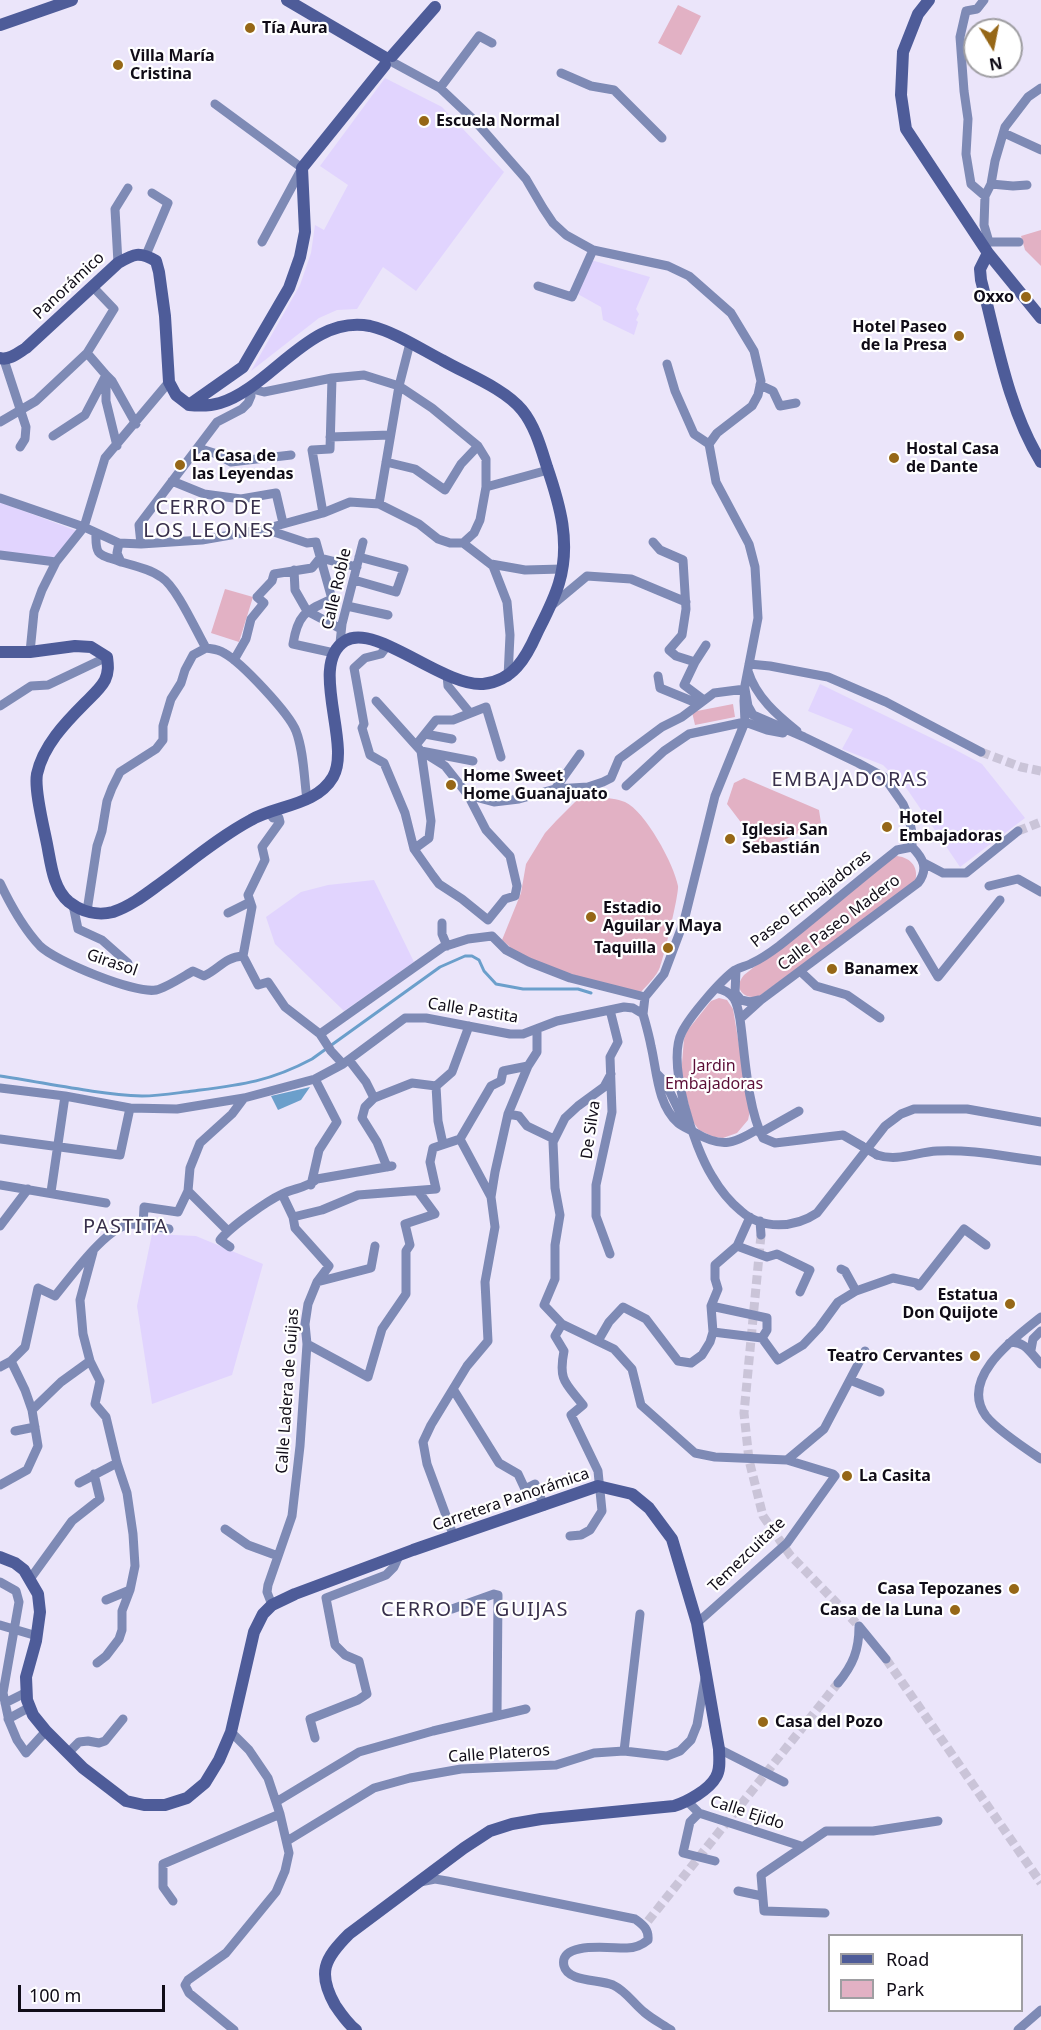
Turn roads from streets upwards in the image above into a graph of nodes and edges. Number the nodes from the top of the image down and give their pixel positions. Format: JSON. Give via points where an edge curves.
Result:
{"nodes":[{"id":1,"x":72,"y":0,"type":"edge"},
{"id":2,"x":287,"y":0,"type":"edge"},
{"id":3,"x":929,"y":0,"type":"edge"},
{"id":4,"x":984,"y":0,"type":"edge"},
{"id":5,"x":435,"y":8,"type":"dead end"},
{"id":6,"x":0,"y":25,"type":"edge"},
{"id":7,"x":492,"y":43,"type":"dead end"},
{"id":8,"x":389,"y":61,"type":"junction"},
{"id":9,"x":561,"y":73,"type":"dead end"},
{"id":10,"x":440,"y":88,"type":"junction"},
{"id":11,"x":1041,"y":88,"type":"edge"},
{"id":12,"x":214,"y":104,"type":"dead end"},
{"id":13,"x":1004,"y":133,"type":"junction"},
{"id":14,"x":662,"y":138,"type":"dead end"},
{"id":15,"x":1041,"y":150,"type":"edge"},
{"id":16,"x":302,"y":168,"type":"junction"},
{"id":17,"x":991,"y":184,"type":"junction"},
{"id":18,"x":1027,"y":185,"type":"dead end"},
{"id":19,"x":128,"y":188,"type":"dead end"},
{"id":20,"x":152,"y":193,"type":"dead end"},
{"id":21,"x":985,"y":196,"type":"junction"},
{"id":22,"x":262,"y":242,"type":"dead end"},
{"id":23,"x":1018,"y":242,"type":"dead end"},
{"id":24,"x":987,"y":248,"type":"junction"},
{"id":25,"x":593,"y":250,"type":"junction"},
{"id":26,"x":146,"y":255,"type":"junction"},
{"id":27,"x":118,"y":263,"type":"junction"},
{"id":28,"x":538,"y":286,"type":"dead end"},
{"id":29,"x":93,"y":287,"type":"junction"},
{"id":30,"x":1041,"y":318,"type":"edge"},
{"id":31,"x":410,"y":343,"type":"junction"},
{"id":32,"x":87,"y":353,"type":"junction"},
{"id":33,"x":2,"y":359,"type":"edge"},
{"id":34,"x":667,"y":364,"type":"dead end"},
{"id":35,"x":106,"y":375,"type":"junction"},
{"id":36,"x":332,"y":378,"type":"junction"},
{"id":37,"x":170,"y":382,"type":"junction"},
{"id":38,"x":760,"y":385,"type":"junction"},
{"id":39,"x":399,"y":386,"type":"junction"},
{"id":40,"x":248,"y":388,"type":"junction"},
{"id":41,"x":222,"y":403,"type":"junction"},
{"id":42,"x":796,"y":403,"type":"dead end"},
{"id":43,"x":189,"y":405,"type":"junction"},
{"id":44,"x":20,"y":411,"type":"junction"},
{"id":45,"x":228,"y":417,"type":"junction"},
{"id":46,"x":0,"y":422,"type":"edge"},
{"id":47,"x":136,"y":424,"type":"junction"},
{"id":48,"x":390,"y":435,"type":"junction"},
{"id":49,"x":53,"y":436,"type":"dead end"},
{"id":50,"x":330,"y":437,"type":"junction"},
{"id":51,"x":709,"y":444,"type":"junction"},
{"id":52,"x":117,"y":446,"type":"junction"},
{"id":53,"x":478,"y":446,"type":"junction"},
{"id":54,"x":20,"y":447,"type":"dead end"},
{"id":55,"x":198,"y":448,"type":"junction"},
{"id":56,"x":291,"y":455,"type":"dead end"},
{"id":57,"x":386,"y":462,"type":"junction"},
{"id":58,"x":1041,"y":462,"type":"edge"},
{"id":59,"x":548,"y":470,"type":"junction"},
{"id":60,"x":172,"y":481,"type":"junction"},
{"id":61,"x":486,"y":487,"type":"junction"},
{"id":62,"x":0,"y":498,"type":"edge"},
{"id":63,"x":379,"y":504,"type":"junction"},
{"id":64,"x":323,"y":513,"type":"junction"},
{"id":65,"x":284,"y":523,"type":"junction"},
{"id":66,"x":84,"y":528,"type":"junction"},
{"id":67,"x":266,"y":529,"type":"junction"},
{"id":68,"x":96,"y":533,"type":"junction"},
{"id":69,"x":363,"y":542,"type":"dead end"},
{"id":70,"x":652,"y":542,"type":"dead end"},
{"id":71,"x":119,"y":543,"type":"junction"},
{"id":72,"x":463,"y":543,"type":"junction"},
{"id":73,"x":141,"y":544,"type":"junction"},
{"id":74,"x":0,"y":555,"type":"edge"},
{"id":75,"x":359,"y":557,"type":"junction"},
{"id":76,"x":320,"y":558,"type":"junction"},
{"id":77,"x":56,"y":562,"type":"junction"},
{"id":78,"x":122,"y":562,"type":"junction"},
{"id":79,"x":491,"y":564,"type":"junction"},
{"id":80,"x":357,"y":567,"type":"junction"},
{"id":81,"x":562,"y":569,"type":"junction"},
{"id":82,"x":294,"y":570,"type":"junction"},
{"id":83,"x":354,"y":580,"type":"junction"},
{"id":84,"x":686,"y":602,"type":"junction"},
{"id":85,"x":346,"y":606,"type":"junction"},
{"id":86,"x":550,"y":606,"type":"junction"},
{"id":87,"x":308,"y":611,"type":"junction"},
{"id":88,"x":388,"y":615,"type":"dead end"},
{"id":89,"x":341,"y":629,"type":"junction"},
{"id":90,"x":706,"y":645,"type":"dead end"},
{"id":91,"x":387,"y":646,"type":"junction"},
{"id":92,"x":206,"y":648,"type":"junction"},
{"id":93,"x":337,"y":648,"type":"junction"},
{"id":94,"x":0,"y":652,"type":"edge"},
{"id":95,"x":30,"y":652,"type":"junction"},
{"id":96,"x":107,"y":657,"type":"junction"},
{"id":97,"x":234,"y":660,"type":"junction"},
{"id":98,"x":695,"y":662,"type":"junction"},
{"id":99,"x":748,"y":668,"type":"junction"},
{"id":100,"x":447,"y":675,"type":"junction"},
{"id":101,"x":658,"y":676,"type":"dead end"},
{"id":102,"x":508,"y":677,"type":"junction"},
{"id":103,"x":745,"y":689,"type":"junction"},
{"id":104,"x":376,"y":701,"type":"dead end"},
{"id":105,"x":702,"y":702,"type":"junction"},
{"id":106,"x":0,"y":706,"type":"edge"},
{"id":107,"x":470,"y":713,"type":"junction"},
{"id":108,"x":746,"y":722,"type":"junction"},
{"id":109,"x":425,"y":734,"type":"junction"},
{"id":110,"x":804,"y":736,"type":"junction"},
{"id":111,"x":452,"y":739,"type":"dead end"},
{"id":112,"x":419,"y":748,"type":"junction"},
{"id":113,"x":981,"y":752,"type":"tunnel mouth"},
{"id":114,"x":580,"y":754,"type":"dead end"},
{"id":115,"x":501,"y":757,"type":"dead end"},
{"id":116,"x":473,"y":761,"type":"dead end"},
{"id":117,"x":626,"y":786,"type":"dead end"},
{"id":118,"x":555,"y":789,"type":"junction"},
{"id":119,"x":468,"y":795,"type":"junction"},
{"id":120,"x":307,"y":800,"type":"junction"},
{"id":121,"x":269,"y":812,"type":"junction"},
{"id":122,"x":1018,"y":831,"type":"tunnel mouth"},
{"id":123,"x":912,"y":847,"type":"junction"},
{"id":124,"x":414,"y":849,"type":"junction"},
{"id":125,"x":924,"y":863,"type":"junction"},
{"id":126,"x":0,"y":883,"type":"edge"},
{"id":127,"x":989,"y":886,"type":"dead end"},
{"id":128,"x":1041,"y":892,"type":"edge"},
{"id":129,"x":1000,"y":900,"type":"dead end"},
{"id":130,"x":250,"y":902,"type":"junction"},
{"id":131,"x":72,"y":905,"type":"junction"},
{"id":132,"x":87,"y":911,"type":"junction"},
{"id":133,"x":228,"y":913,"type":"dead end"},
{"id":134,"x":442,"y":923,"type":"dead end"},
{"id":135,"x":910,"y":930,"type":"dead end"},
{"id":136,"x":447,"y":946,"type":"junction"},
{"id":137,"x":243,"y":956,"type":"junction"},
{"id":138,"x":128,"y":963,"type":"dead end"},
{"id":139,"x":736,"y":970,"type":"junction"},
{"id":140,"x":800,"y":971,"type":"junction"},
{"id":141,"x":716,"y":988,"type":"junction"},
{"id":142,"x":645,"y":997,"type":"junction"},
{"id":143,"x":761,"y":1000,"type":"junction"},
{"id":144,"x":610,"y":1010,"type":"junction"},
{"id":145,"x":643,"y":1014,"type":"junction"},
{"id":146,"x":880,"y":1018,"type":"dead end"},
{"id":147,"x":740,"y":1019,"type":"junction"},
{"id":148,"x":469,"y":1026,"type":"junction"},
{"id":149,"x":537,"y":1030,"type":"junction"},
{"id":150,"x":322,"y":1037,"type":"junction"},
{"id":151,"x":346,"y":1062,"type":"junction"},
{"id":152,"x":528,"y":1066,"type":"junction"},
{"id":153,"x":611,"y":1074,"type":"junction"},
{"id":154,"x":315,"y":1079,"type":"junction"},
{"id":155,"x":436,"y":1086,"type":"junction"},
{"id":156,"x":0,"y":1088,"type":"edge"},
{"id":157,"x":65,"y":1096,"type":"junction"},
{"id":158,"x":244,"y":1098,"type":"junction"},
{"id":159,"x":374,"y":1098,"type":"junction"},
{"id":160,"x":130,"y":1108,"type":"junction"},
{"id":161,"x":799,"y":1111,"type":"dead end"},
{"id":162,"x":508,"y":1114,"type":"junction"},
{"id":163,"x":1041,"y":1122,"type":"edge"},
{"id":164,"x":690,"y":1129,"type":"junction"},
{"id":165,"x":760,"y":1133,"type":"junction"},
{"id":166,"x":0,"y":1139,"type":"edge"},
{"id":167,"x":460,"y":1139,"type":"junction"},
{"id":168,"x":554,"y":1139,"type":"junction"},
{"id":169,"x":443,"y":1144,"type":"junction"},
{"id":170,"x":58,"y":1146,"type":"junction"},
{"id":171,"x":702,"y":1155,"type":"junction"},
{"id":172,"x":1041,"y":1161,"type":"edge"},
{"id":173,"x":0,"y":1185,"type":"edge"},
{"id":174,"x":311,"y":1185,"type":"junction"},
{"id":175,"x":28,"y":1189,"type":"junction"},
{"id":176,"x":188,"y":1191,"type":"junction"},
{"id":177,"x":418,"y":1191,"type":"junction"},
{"id":178,"x":51,"y":1192,"type":"junction"},
{"id":179,"x":282,"y":1194,"type":"junction"},
{"id":180,"x":491,"y":1197,"type":"junction"},
{"id":181,"x":106,"y":1203,"type":"dead end"},
{"id":182,"x":293,"y":1217,"type":"junction"},
{"id":183,"x":750,"y":1217,"type":"junction"},
{"id":184,"x":760,"y":1221,"type":"junction"},
{"id":185,"x":0,"y":1226,"type":"edge"},
{"id":186,"x":143,"y":1226,"type":"junction"},
{"id":187,"x":169,"y":1229,"type":"dead end"},
{"id":188,"x":227,"y":1230,"type":"junction"},
{"id":189,"x":761,"y":1235,"type":"tunnel mouth"},
{"id":190,"x":986,"y":1245,"type":"dead end"},
{"id":191,"x":375,"y":1246,"type":"dead end"},
{"id":192,"x":736,"y":1246,"type":"junction"},
{"id":193,"x":230,"y":1247,"type":"dead end"},
{"id":194,"x":93,"y":1252,"type":"junction"},
{"id":195,"x":610,"y":1254,"type":"dead end"},
{"id":196,"x":841,"y":1269,"type":"dead end"},
{"id":197,"x":317,"y":1282,"type":"junction"},
{"id":198,"x":856,"y":1290,"type":"junction"},
{"id":199,"x":800,"y":1292,"type":"dead end"},
{"id":200,"x":711,"y":1306,"type":"junction"},
{"id":201,"x":1041,"y":1317,"type":"edge"},
{"id":202,"x":562,"y":1324,"type":"junction"},
{"id":203,"x":1041,"y":1331,"type":"edge"},
{"id":204,"x":713,"y":1332,"type":"junction"},
{"id":205,"x":762,"y":1338,"type":"junction"},
{"id":206,"x":598,"y":1341,"type":"junction"},
{"id":207,"x":1009,"y":1343,"type":"junction"},
{"id":208,"x":307,"y":1344,"type":"junction"},
{"id":209,"x":1031,"y":1350,"type":"junction"},
{"id":210,"x":865,"y":1351,"type":"dead end"},
{"id":211,"x":11,"y":1361,"type":"junction"},
{"id":212,"x":90,"y":1361,"type":"junction"},
{"id":213,"x":1041,"y":1364,"type":"edge"},
{"id":214,"x":0,"y":1367,"type":"edge"},
{"id":215,"x":850,"y":1380,"type":"junction"},
{"id":216,"x":453,"y":1389,"type":"junction"},
{"id":217,"x":880,"y":1392,"type":"dead end"},
{"id":218,"x":32,"y":1410,"type":"junction"},
{"id":219,"x":35,"y":1427,"type":"junction"},
{"id":220,"x":15,"y":1431,"type":"dead end"},
{"id":221,"x":787,"y":1460,"type":"junction"},
{"id":222,"x":1041,"y":1460,"type":"edge"},
{"id":223,"x":117,"y":1463,"type":"junction"},
{"id":224,"x":94,"y":1474,"type":"junction"},
{"id":225,"x":79,"y":1483,"type":"dead end"},
{"id":226,"x":0,"y":1485,"type":"edge"},
{"id":227,"x":598,"y":1486,"type":"junction"},
{"id":228,"x":544,"y":1506,"type":"junction"},
{"id":229,"x":225,"y":1528,"type":"dead end"},
{"id":230,"x":570,"y":1536,"type":"dead end"},
{"id":231,"x":454,"y":1537,"type":"junction"},
{"id":232,"x":399,"y":1556,"type":"junction"},
{"id":233,"x":0,"y":1557,"type":"edge"},
{"id":234,"x":278,"y":1557,"type":"junction"},
{"id":235,"x":30,"y":1579,"type":"junction"},
{"id":236,"x":0,"y":1582,"type":"edge"},
{"id":237,"x":130,"y":1590,"type":"junction"},
{"id":238,"x":106,"y":1600,"type":"dead end"},
{"id":239,"x":272,"y":1605,"type":"junction"},
{"id":240,"x":452,"y":1609,"type":"dead end"},
{"id":241,"x":640,"y":1614,"type":"dead end"},
{"id":242,"x":697,"y":1623,"type":"junction"},
{"id":243,"x":0,"y":1625,"type":"edge"},
{"id":244,"x":16,"y":1630,"type":"junction"},
{"id":245,"x":37,"y":1636,"type":"junction"},
{"id":246,"x":886,"y":1659,"type":"tunnel mouth"},
{"id":247,"x":97,"y":1663,"type":"dead end"},
{"id":248,"x":705,"y":1676,"type":"junction"},
{"id":249,"x":838,"y":1683,"type":"tunnel mouth"},
{"id":250,"x":3,"y":1692,"type":"edge"},
{"id":251,"x":27,"y":1692,"type":"junction"},
{"id":252,"x":30,"y":1707,"type":"junction"},
{"id":253,"x":526,"y":1709,"type":"dead end"},
{"id":254,"x":497,"y":1716,"type":"junction"},
{"id":255,"x":8,"y":1719,"type":"junction"},
{"id":256,"x":123,"y":1719,"type":"dead end"},
{"id":257,"x":46,"y":1731,"type":"junction"},
{"id":258,"x":231,"y":1732,"type":"junction"},
{"id":259,"x":315,"y":1738,"type":"dead end"},
{"id":260,"x":719,"y":1749,"type":"junction"},
{"id":261,"x":624,"y":1751,"type":"junction"},
{"id":262,"x":68,"y":1753,"type":"junction"},
{"id":263,"x":784,"y":1782,"type":"dead end"},
{"id":264,"x":276,"y":1802,"type":"junction"},
{"id":265,"x":687,"y":1802,"type":"junction"},
{"id":266,"x":699,"y":1813,"type":"junction"},
{"id":267,"x":280,"y":1814,"type":"junction"},
{"id":268,"x":938,"y":1821,"type":"dead end"},
{"id":269,"x":287,"y":1840,"type":"junction"},
{"id":270,"x":801,"y":1846,"type":"junction"},
{"id":271,"x":715,"y":1861,"type":"dead end"},
{"id":272,"x":418,"y":1882,"type":"junction"},
{"id":273,"x":738,"y":1891,"type":"dead end"},
{"id":274,"x":762,"y":1896,"type":"junction"},
{"id":275,"x":173,"y":1901,"type":"dead end"},
{"id":276,"x":825,"y":1913,"type":"dead end"},
{"id":277,"x":1040,"y":2015,"type":"edge"},
{"id":278,"x":234,"y":2030,"type":"edge"},
{"id":279,"x":356,"y":2030,"type":"edge"},
{"id":280,"x":671,"y":2030,"type":"edge"},
{"id":281,"x":1018,"y":2030,"type":"edge"}],
"edges":[{"from":1,"to":6,"type":"street"},
{"from":2,"to":8,"type":"street"},
{"from":3,"to":24,"type":"street","via":[[918,15],[903,52],[901,95],[906,129]]},
{"from":4,"to":21,"type":"street","via":[[977,9],[966,11],[960,37],[968,119],[966,154],[971,184]]},
{"from":5,"to":8,"type":"street"},
{"from":7,"to":10,"type":"street","via":[[479,36]]},
{"from":8,"to":10,"type":"street"},
{"from":8,"to":16,"type":"street"},
{"from":9,"to":14,"type":"street","via":[[591,86],[614,90]]},
{"from":10,"to":25,"type":"street","via":[[526,179],[554,223],[567,236]]},
{"from":11,"to":13,"type":"street","via":[[1028,97]]},
{"from":12,"to":16,"type":"street"},
{"from":13,"to":15,"type":"street"},
{"from":13,"to":17,"type":"street"},
{"from":16,"to":22,"type":"street"},
{"from":16,"to":43,"type":"street","via":[[305,232],[289,288],[243,367]]},
{"from":17,"to":18,"type":"street"},
{"from":17,"to":21,"type":"street"},
{"from":19,"to":27,"type":"street","via":[[115,208]]},
{"from":20,"to":26,"type":"street","via":[[168,203]]},
{"from":21,"to":24,"type":"street"},
{"from":23,"to":24,"type":"street"},
{"from":24,"to":30,"type":"street"},
{"from":24,"to":58,"type":"street","via":[[980,269],[981,280],[1015,408]]},
{"from":25,"to":28,"type":"street","via":[[572,297]]},
{"from":25,"to":38,"type":"street","via":[[668,266],[689,276],[731,313],[754,351]]},
{"from":26,"to":27,"type":"street","name":"Panorámico","via":[[133,254]]},
{"from":26,"to":37,"type":"street","via":[[156,261],[159,272]]},
{"from":27,"to":29,"type":"street","name":"Panorámico"},
{"from":29,"to":32,"type":"street","via":[[114,309]]},
{"from":29,"to":33,"type":"street","name":"Panorámico","via":[[26,348]]},
{"from":31,"to":39,"type":"street"},
{"from":31,"to":40,"type":"street","via":[[368,326],[322,333]]},
{"from":31,"to":59,"type":"street","via":[[508,397],[531,426]]},
{"from":32,"to":35,"type":"street"},
{"from":32,"to":44,"type":"street","via":[[36,402]]},
{"from":33,"to":44,"type":"street"},
{"from":34,"to":51,"type":"street","via":[[694,434]]},
{"from":35,"to":47,"type":"street"},
{"from":35,"to":49,"type":"street","via":[[85,415]]},
{"from":35,"to":52,"type":"street","via":[[106,401]]},
{"from":36,"to":39,"type":"street","via":[[364,375]]},
{"from":36,"to":40,"type":"street","via":[[264,392]]},
{"from":36,"to":50,"type":"street"},
{"from":37,"to":43,"type":"street","via":[[176,395]]},
{"from":37,"to":47,"type":"street"},
{"from":38,"to":42,"type":"street","via":[[773,391],[780,406]]},
{"from":38,"to":51,"type":"street","via":[[752,406]]},
{"from":39,"to":48,"type":"street"},
{"from":39,"to":53,"type":"street"},
{"from":40,"to":41,"type":"street"},
{"from":40,"to":45,"type":"street","via":[[248,403]]},
{"from":41,"to":43,"type":"street"},
{"from":41,"to":45,"type":"street"},
{"from":44,"to":46,"type":"street"},
{"from":44,"to":54,"type":"street","via":[[26,427]]},
{"from":45,"to":55,"type":"street","via":[[218,422]]},
{"from":47,"to":52,"type":"street"},
{"from":48,"to":50,"type":"street"},
{"from":48,"to":57,"type":"street"},
{"from":50,"to":64,"type":"street","via":[[330,449],[312,450]]},
{"from":51,"to":99,"type":"street","via":[[716,482],[749,544],[755,567],[758,618]]},
{"from":52,"to":66,"type":"street","via":[[105,458]]},
{"from":53,"to":57,"type":"street","via":[[445,490],[415,469]]},
{"from":53,"to":61,"type":"street","via":[[486,459]]},
{"from":55,"to":56,"type":"street","via":[[231,462]]},
{"from":55,"to":60,"type":"street"},
{"from":57,"to":63,"type":"street"},
{"from":59,"to":61,"type":"street"},
{"from":59,"to":81,"type":"street","via":[[561,513]]},
{"from":60,"to":65,"type":"street","via":[[204,494],[241,499],[276,494]]},
{"from":60,"to":73,"type":"street","via":[[139,525]]},
{"from":61,"to":72,"type":"street","via":[[480,520]]},
{"from":62,"to":66,"type":"street"},
{"from":63,"to":64,"type":"street","via":[[350,502]]},
{"from":63,"to":72,"type":"street","via":[[419,524],[438,539]]},
{"from":64,"to":65,"type":"street"},
{"from":65,"to":67,"type":"street"},
{"from":66,"to":68,"type":"street"},
{"from":66,"to":77,"type":"street"},
{"from":67,"to":73,"type":"street","via":[[202,540]]},
{"from":67,"to":76,"type":"street","via":[[307,543],[316,542]]},
{"from":68,"to":71,"type":"street"},
{"from":68,"to":78,"type":"street","via":[[98,553]]},
{"from":69,"to":75,"type":"street","name":"Calle Roble"},
{"from":70,"to":84,"type":"street","via":[[683,560]]},
{"from":71,"to":73,"type":"street"},
{"from":71,"to":78,"type":"street","via":[[117,553]]},
{"from":72,"to":79,"type":"street"},
{"from":74,"to":77,"type":"street"},
{"from":75,"to":80,"type":"street","name":"Calle Roble"},
{"from":75,"to":83,"type":"street","via":[[404,569],[396,592]]},
{"from":76,"to":80,"type":"street"},
{"from":76,"to":82,"type":"street","via":[[312,568]]},
{"from":76,"to":87,"type":"street","via":[[332,599]]},
{"from":77,"to":95,"type":"street","via":[[34,612]]},
{"from":78,"to":92,"type":"street","via":[[163,577]]},
{"from":79,"to":81,"type":"street","via":[[525,570]]},
{"from":79,"to":102,"type":"street","via":[[507,602]]},
{"from":80,"to":83,"type":"street","name":"Calle Roble"},
{"from":81,"to":86,"type":"street"},
{"from":82,"to":87,"type":"street","via":[[296,590]]},
{"from":82,"to":97,"type":"street","via":[[274,574],[257,597],[264,603],[251,619],[246,639]]},
{"from":83,"to":85,"type":"street","name":"Calle Roble"},
{"from":84,"to":86,"type":"street","via":[[631,579],[587,576]]},
{"from":84,"to":98,"type":"street","via":[[681,635],[669,650]]},
{"from":85,"to":88,"type":"street"},
{"from":85,"to":89,"type":"street","name":"Calle Roble"},
{"from":86,"to":102,"type":"street","via":[[530,650]]},
{"from":87,"to":89,"type":"street"},
{"from":87,"to":93,"type":"street","via":[[296,625],[293,644]]},
{"from":89,"to":93,"type":"street","name":"Calle Roble"},
{"from":90,"to":98,"type":"street"},
{"from":91,"to":93,"type":"street","via":[[366,637],[351,638]]},
{"from":91,"to":100,"type":"street"},
{"from":91,"to":124,"type":"street","via":[[381,654],[365,658],[354,668],[370,755],[384,763],[405,813]]},
{"from":92,"to":97,"type":"street","via":[[224,652]]},
{"from":92,"to":132,"type":"street","via":[[193,655],[171,699],[163,740],[156,749],[120,772],[107,801]]},
{"from":93,"to":120,"type":"street","via":[[330,670],[338,761],[333,778]]},
{"from":94,"to":95,"type":"street"},
{"from":95,"to":96,"type":"street","via":[[92,646]]},
{"from":96,"to":106,"type":"street","via":[[48,685],[32,686]]},
{"from":96,"to":131,"type":"street","via":[[109,669],[104,682],[61,728],[36,778],[52,867],[57,884]]},
{"from":97,"to":120,"type":"street","via":[[258,682],[296,731]]},
{"from":98,"to":105,"type":"street","via":[[684,685]]},
{"from":99,"to":103,"type":"street"},
{"from":99,"to":110,"type":"street","via":[[753,686],[766,702]]},
{"from":99,"to":113,"type":"street","via":[[770,666],[828,677]]},
{"from":100,"to":102,"type":"street","via":[[477,684]]},
{"from":100,"to":107,"type":"street","via":[[448,686]]},
{"from":101,"to":105,"type":"street","via":[[660,688]]},
{"from":103,"to":105,"type":"street","via":[[714,693]]},
{"from":103,"to":108,"type":"street"},
{"from":103,"to":110,"type":"street","via":[[753,715]]},
{"from":104,"to":112,"type":"street"},
{"from":105,"to":118,"type":"street","via":[[619,759],[611,778],[588,787]]},
{"from":107,"to":109,"type":"street","via":[[453,720],[436,720]]},
{"from":107,"to":115,"type":"street","via":[[486,707]]},
{"from":108,"to":110,"type":"street"},
{"from":108,"to":117,"type":"street","via":[[689,734]]},
{"from":108,"to":142,"type":"street","via":[[715,796],[684,921],[664,974]]},
{"from":109,"to":111,"type":"street"},
{"from":109,"to":112,"type":"street"},
{"from":110,"to":123,"type":"street","via":[[884,777],[909,818]]},
{"from":112,"to":116,"type":"street"},
{"from":112,"to":119,"type":"street","via":[[445,766]]},
{"from":112,"to":124,"type":"street","via":[[431,821],[429,838]]},
{"from":114,"to":118,"type":"street"},
{"from":118,"to":119,"type":"street","via":[[494,802]]},
{"from":119,"to":124,"type":"street","via":[[486,830],[510,856],[517,886],[515,896],[505,899],[488,920],[439,884]]},
{"from":120,"to":121,"type":"street"},
{"from":121,"to":130,"type":"street","via":[[280,822],[262,847],[264,860],[248,895]]},
{"from":121,"to":132,"type":"street","via":[[252,819],[141,898],[114,912],[95,915]]},
{"from":122,"to":125,"type":"street","via":[[966,873],[943,873]]},
{"from":123,"to":125,"type":"street"},
{"from":123,"to":139,"type":"street","name":"Paseo Embajadoras","via":[[897,850],[777,947]]},
{"from":125,"to":140,"type":"street","name":"Calle Paseo Madero","via":[[918,883]]},
{"from":126,"to":137,"type":"street","name":"Girasol","via":[[11,906],[41,947],[114,982],[156,990],[193,971],[204,976],[231,957]]},
{"from":127,"to":128,"type":"street","via":[[1018,879]]},
{"from":129,"to":135,"type":"street","via":[[938,977]]},
{"from":130,"to":133,"type":"street"},
{"from":130,"to":137,"type":"street"},
{"from":131,"to":132,"type":"street"},
{"from":131,"to":138,"type":"street","via":[[78,929],[102,940]]},
{"from":134,"to":136,"type":"street"},
{"from":136,"to":142,"type":"street","via":[[492,936],[506,950],[539,966]]},
{"from":136,"to":150,"type":"street"},
{"from":137,"to":150,"type":"street","via":[[258,985],[268,982],[285,1007]]},
{"from":139,"to":141,"type":"street","name":"Paseo Embajadoras"},
{"from":139,"to":143,"type":"street","via":[[735,993],[741,1000]]},
{"from":140,"to":143,"type":"street","name":"Calle Paseo Madero"},
{"from":140,"to":146,"type":"street","via":[[816,986],[847,995]]},
{"from":141,"to":147,"type":"street","via":[[732,996]]},
{"from":141,"to":164,"type":"street","name":"Paseo Embajadoras","via":[[683,1029],[677,1047]]},
{"from":142,"to":145,"type":"street"},
{"from":143,"to":147,"type":"street","name":"Calle Paseo Madero"},
{"from":144,"to":145,"type":"street","name":"Calle Pastita","via":[[633,1008]]},
{"from":144,"to":149,"type":"street","name":"Calle Pastita","via":[[556,1021]]},
{"from":144,"to":153,"type":"street","name":"De Silva","via":[[618,1042],[610,1057]]},
{"from":145,"to":164,"type":"street","via":[[667,1110]]},
{"from":147,"to":165,"type":"street"},
{"from":148,"to":149,"type":"street","name":"Calle Pastita","via":[[510,1034]]},
{"from":148,"to":151,"type":"street","name":"Calle Pastita","via":[[405,1018]]},
{"from":148,"to":155,"type":"street","via":[[452,1072]]},
{"from":149,"to":152,"type":"street","via":[[537,1052]]},
{"from":150,"to":151,"type":"street","via":[[331,1051]]},
{"from":151,"to":154,"type":"street","name":"Calle Pastita"},
{"from":151,"to":159,"type":"street","via":[[366,1082]]},
{"from":152,"to":162,"type":"street"},
{"from":152,"to":167,"type":"street","via":[[503,1071],[501,1081],[491,1086]]},
{"from":153,"to":168,"type":"street","via":[[604,1087],[565,1118]]},
{"from":153,"to":195,"type":"street","name":"De Silva","via":[[612,1112],[596,1185],[596,1216]]},
{"from":154,"to":158,"type":"street","name":"Calle Pastita"},
{"from":154,"to":174,"type":"street","via":[[336,1122],[319,1150]]},
{"from":155,"to":159,"type":"street","via":[[412,1083]]},
{"from":155,"to":169,"type":"street"},
{"from":156,"to":157,"type":"street","name":"Calle Pastita"},
{"from":157,"to":160,"type":"street","name":"Calle Pastita"},
{"from":157,"to":170,"type":"street"},
{"from":158,"to":160,"type":"street","name":"Calle Pastita","via":[[177,1109]]},
{"from":158,"to":176,"type":"street","via":[[200,1143],[190,1168]]},
{"from":159,"to":174,"type":"street","via":[[365,1107],[362,1118],[390,1167],[317,1179]]},
{"from":160,"to":170,"type":"street","via":[[120,1155]]},
{"from":161,"to":165,"type":"street"},
{"from":162,"to":168,"type":"street","via":[[519,1116],[526,1126]]},
{"from":162,"to":180,"type":"street"},
{"from":163,"to":184,"type":"street","via":[[967,1109],[914,1109],[885,1126],[817,1213],[795,1224]]},
{"from":164,"to":165,"type":"street","via":[[710,1141],[724,1143]]},
{"from":164,"to":171,"type":"street","name":"Paseo Embajadoras"},
{"from":165,"to":171,"type":"street","via":[[711,1148]]},
{"from":165,"to":172,"type":"street","bridge":true,"via":[[775,1143],[843,1135],[889,1159],[937,1151]]},
{"from":166,"to":170,"type":"street"},
{"from":167,"to":169,"type":"street"},
{"from":167,"to":180,"type":"street"},
{"from":168,"to":202,"type":"street","via":[[560,1215],[555,1279],[544,1305]]},
{"from":169,"to":177,"type":"street","via":[[433,1148],[430,1162],[436,1189]]},
{"from":170,"to":178,"type":"street"},
{"from":171,"to":183,"type":"street","name":"Paseo Embajadoras","via":[[716,1182]]},
{"from":173,"to":175,"type":"street"},
{"from":174,"to":179,"type":"street"},
{"from":175,"to":178,"type":"street"},
{"from":175,"to":185,"type":"street"},
{"from":176,"to":186,"type":"street","via":[[178,1212],[144,1207]]},
{"from":176,"to":188,"type":"street"},
{"from":177,"to":182,"type":"street","via":[[358,1195]]},
{"from":177,"to":208,"type":"street","via":[[435,1214],[405,1224],[410,1245],[406,1251],[406,1294],[382,1329],[368,1377]]},
{"from":178,"to":181,"type":"street"},
{"from":179,"to":182,"type":"street","name":"Calle Ladera de Guijas"},
{"from":179,"to":188,"type":"street"},
{"from":180,"to":216,"type":"street","via":[[495,1227],[485,1282],[488,1341]]},
{"from":182,"to":197,"type":"street","name":"Calle Ladera de Guijas","via":[[295,1228],[329,1266]]},
{"from":183,"to":184,"type":"street"},
{"from":183,"to":192,"type":"street"},
{"from":184,"to":189,"type":"street"},
{"from":186,"to":187,"type":"street"},
{"from":186,"to":194,"type":"street","via":[[118,1228]]},
{"from":188,"to":193,"type":"street","via":[[220,1240]]},
{"from":190,"to":198,"type":"street","via":[[964,1229],[919,1286],[893,1278]]},
{"from":191,"to":197,"type":"street","via":[[371,1268]]},
{"from":192,"to":199,"type":"street","via":[[767,1257],[777,1254],[810,1270]]},
{"from":192,"to":200,"type":"street","via":[[715,1264],[718,1288]]},
{"from":194,"to":211,"type":"street","via":[[55,1296],[38,1288],[25,1347]]},
{"from":194,"to":212,"type":"street","via":[[80,1300]]},
{"from":196,"to":198,"type":"street"},
{"from":197,"to":208,"type":"street","name":"Calle Ladera de Guijas","via":[[308,1304]]},
{"from":198,"to":205,"type":"street","via":[[838,1302],[803,1345],[778,1360]]},
{"from":200,"to":204,"type":"street"},
{"from":200,"to":205,"type":"street","via":[[767,1318]]},
{"from":201,"to":207,"type":"street"},
{"from":202,"to":206,"type":"street"},
{"from":202,"to":227,"type":"street","via":[[555,1336],[564,1351],[562,1377],[583,1405],[572,1415],[598,1471]]},
{"from":203,"to":209,"type":"street","via":[[1033,1339]]},
{"from":204,"to":205,"type":"street"},
{"from":204,"to":206,"type":"street","via":[[702,1355],[691,1363],[678,1361],[646,1318],[623,1307]]},
{"from":206,"to":221,"type":"street","via":[[614,1349],[632,1369],[641,1405],[695,1453]]},
{"from":207,"to":209,"type":"street","via":[[1016,1342]]},
{"from":207,"to":222,"type":"street","via":[[983,1376],[980,1401],[992,1423]]},
{"from":208,"to":234,"type":"street","name":"Calle Ladera de Guijas","via":[[292,1516]]},
{"from":209,"to":213,"type":"street"},
{"from":210,"to":215,"type":"street"},
{"from":211,"to":214,"type":"street"},
{"from":211,"to":218,"type":"street"},
{"from":212,"to":218,"type":"street"},
{"from":212,"to":223,"type":"street","via":[[100,1381],[94,1404],[106,1417]]},
{"from":215,"to":217,"type":"street"},
{"from":215,"to":221,"type":"street","via":[[824,1429]]},
{"from":216,"to":228,"type":"street","via":[[499,1462],[518,1474],[525,1489],[535,1484]]},
{"from":216,"to":231,"type":"street","via":[[423,1443]]},
{"from":218,"to":219,"type":"street"},
{"from":219,"to":220,"type":"street"},
{"from":219,"to":226,"type":"street","via":[[38,1446],[27,1470]]},
{"from":221,"to":242,"type":"street","name":"Temezcuitate","via":[[835,1477],[787,1543]]},
{"from":223,"to":224,"type":"street"},
{"from":223,"to":237,"type":"street","via":[[127,1493],[133,1534],[135,1566]]},
{"from":224,"to":225,"type":"street"},
{"from":224,"to":235,"type":"street","via":[[100,1499],[72,1521]]},
{"from":227,"to":228,"type":"street","name":"Carretera Panorámica"},
{"from":227,"to":230,"type":"street","via":[[602,1511],[590,1530]]},
{"from":227,"to":242,"type":"street","name":"Carretera Panorámica","via":[[632,1494],[660,1521],[672,1539]]},
{"from":228,"to":231,"type":"street","name":"Carretera Panorámica"},
{"from":229,"to":234,"type":"street","via":[[248,1545]]},
{"from":231,"to":232,"type":"street","name":"Carretera Panorámica"},
{"from":232,"to":239,"type":"street","name":"Carretera Panorámica"},
{"from":232,"to":259,"type":"street","via":[[386,1575],[326,1598],[335,1645],[358,1661],[367,1694],[310,1719]]},
{"from":233,"to":235,"type":"street","via":[[15,1563]]},
{"from":234,"to":239,"type":"street","name":"Calle Ladera de Guijas","via":[[267,1592]]},
{"from":235,"to":245,"type":"street","via":[[38,1594]]},
{"from":236,"to":244,"type":"street","via":[[19,1596]]},
{"from":237,"to":238,"type":"street"},
{"from":237,"to":247,"type":"street","via":[[122,1611],[119,1639]]},
{"from":239,"to":258,"type":"street","via":[[254,1632]]},
{"from":240,"to":254,"type":"street","via":[[498,1595]]},
{"from":241,"to":261,"type":"street"},
{"from":242,"to":248,"type":"street","name":"Carretera Panorámica"},
{"from":243,"to":244,"type":"street"},
{"from":244,"to":245,"type":"street"},
{"from":244,"to":250,"type":"street"},
{"from":245,"to":251,"type":"street"},
{"from":246,"to":249,"type":"street","via":[[857,1625],[859,1643],[854,1660]]},
{"from":248,"to":260,"type":"street","name":"Carretera Panorámica"},
{"from":248,"to":261,"type":"street","name":"Calle Plateros","via":[[697,1725],[691,1740],[680,1751],[667,1756]]},
{"from":250,"to":251,"type":"street"},
{"from":250,"to":255,"type":"street"},
{"from":251,"to":252,"type":"street"},
{"from":252,"to":255,"type":"street"},
{"from":252,"to":257,"type":"street"},
{"from":253,"to":254,"type":"street"},
{"from":254,"to":264,"type":"street","via":[[359,1752]]},
{"from":255,"to":257,"type":"street","via":[[26,1753]]},
{"from":256,"to":262,"type":"street","via":[[105,1741],[79,1742]]},
{"from":257,"to":262,"type":"street"},
{"from":258,"to":262,"type":"street","via":[[205,1783],[187,1798],[165,1805],[126,1801]]},
{"from":258,"to":264,"type":"street","via":[[268,1778]]},
{"from":260,"to":263,"type":"street"},
{"from":260,"to":265,"type":"street","name":"Carretera Panorámica","via":[[716,1778]]},
{"from":261,"to":269,"type":"street","name":"Calle Plateros","via":[[594,1753],[555,1766],[461,1769],[410,1778],[374,1788]]},
{"from":264,"to":267,"type":"street"},
{"from":265,"to":266,"type":"street","name":"Calle Ejido"},
{"from":265,"to":272,"type":"street","name":"Carretera Panorámica","via":[[512,1824],[490,1831]]},
{"from":266,"to":270,"type":"street","name":"Calle Ejido"},
{"from":266,"to":271,"type":"street","via":[[690,1822],[682,1853]]},
{"from":267,"to":269,"type":"street"},
{"from":267,"to":275,"type":"street","via":[[163,1864],[163,1887]]},
{"from":268,"to":270,"type":"street","via":[[873,1831],[826,1831]]},
{"from":269,"to":278,"type":"street","via":[[289,1853],[276,1892],[226,1953],[185,1984],[189,1993]]},
{"from":270,"to":274,"type":"street","via":[[761,1875]]},
{"from":272,"to":279,"type":"street","name":"Carretera Panorámica","via":[[349,1935],[327,1962],[324,1974],[328,1991]]},
{"from":272,"to":280,"type":"street","via":[[447,1881],[647,1924],[648,1940],[644,1944],[575,1950],[564,1960],[564,1967],[574,1978],[615,1986],[644,2013]]},
{"from":273,"to":274,"type":"street"},
{"from":274,"to":276,"type":"street","via":[[764,1911]]},
{"from":277,"to":281,"type":"street"}]}
